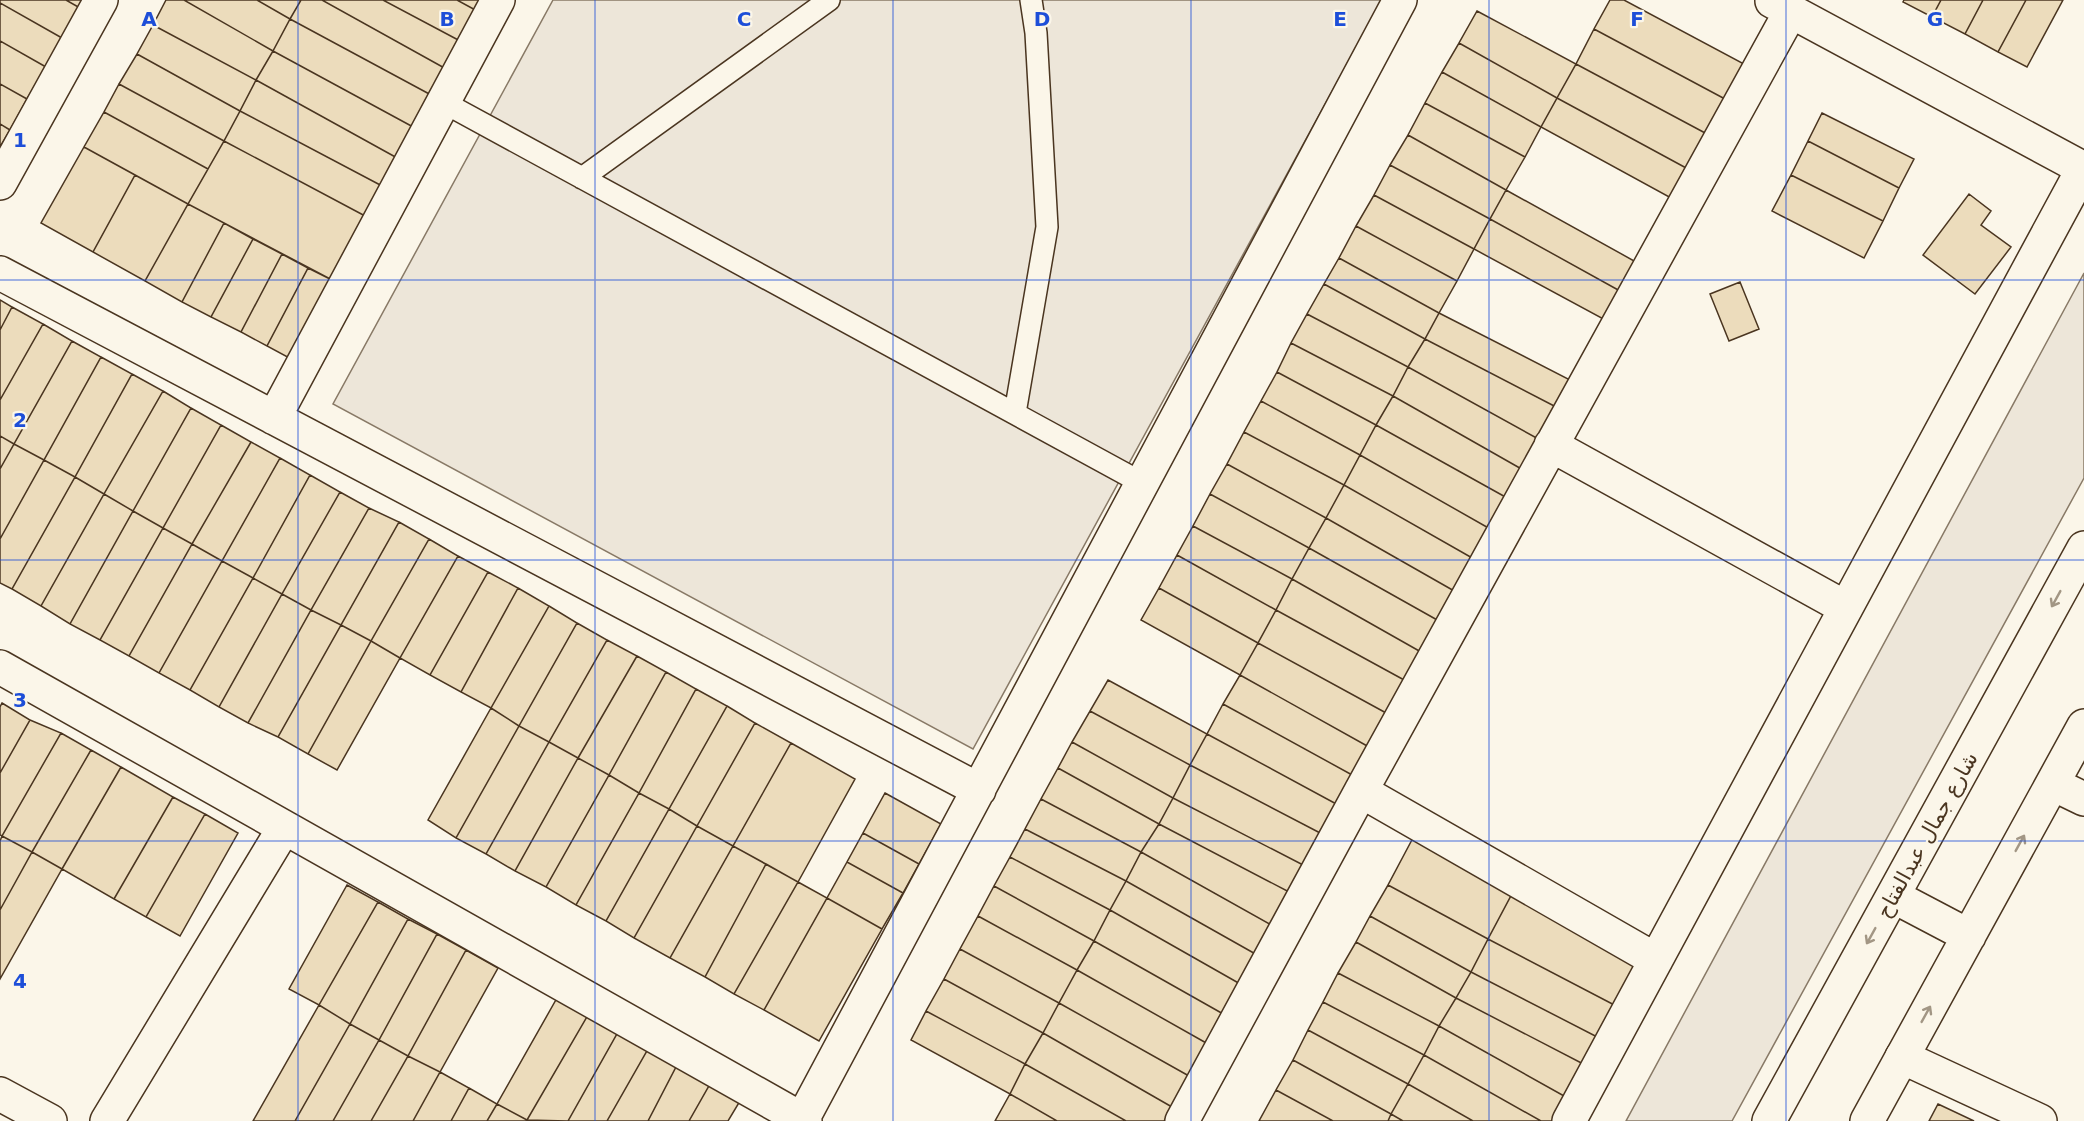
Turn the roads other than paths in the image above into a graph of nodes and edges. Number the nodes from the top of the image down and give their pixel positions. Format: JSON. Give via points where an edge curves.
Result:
{"nodes":[{"id":1,"x":100,"y":0,"type":"edge"},
{"id":2,"x":498,"y":0,"type":"edge"},
{"id":3,"x":829,"y":0,"type":"edge"},
{"id":4,"x":1031,"y":0,"type":"edge"},
{"id":5,"x":1400,"y":0,"type":"edge"},
{"id":6,"x":1781,"y":5,"type":"edge"},
{"id":7,"x":443,"y":102,"type":"junction"},
{"id":8,"x":2084,"y":168,"type":"edge"},
{"id":9,"x":582,"y":178,"type":"junction"},
{"id":10,"x":0,"y":183,"type":"edge"},
{"id":11,"x":0,"y":273,"type":"edge"},
{"id":12,"x":1015,"y":413,"type":"junction"},
{"id":13,"x":274,"y":418,"type":"junction"},
{"id":14,"x":1551,"y":445,"type":"junction"},
{"id":15,"x":1143,"y":483,"type":"junction"},
{"id":16,"x":2084,"y":548,"type":"edge"},
{"id":17,"x":1846,"y":608,"type":"junction"},
{"id":18,"x":0,"y":667,"type":"edge"},
{"id":19,"x":2084,"y":726,"type":"edge"},
{"id":20,"x":2053,"y":784,"type":"junction"},
{"id":21,"x":979,"y":790,"type":"junction"},
{"id":22,"x":1361,"y":791,"type":"junction"},
{"id":23,"x":2084,"y":798,"type":"edge"},
{"id":24,"x":284,"y":828,"type":"junction"},
{"id":25,"x":1893,"y":896,"type":"junction"},
{"id":26,"x":1969,"y":936,"type":"junction"},
{"id":27,"x":1656,"y":960,"type":"junction"},
{"id":28,"x":1902,"y":1057,"type":"junction"},
{"id":29,"x":0,"y":1094,"type":"edge"},
{"id":30,"x":803,"y":1120,"type":"edge"},
{"id":31,"x":50,"y":1121,"type":"edge"},
{"id":32,"x":107,"y":1121,"type":"edge"},
{"id":33,"x":1182,"y":1121,"type":"edge"},
{"id":34,"x":1569,"y":1121,"type":"edge"},
{"id":35,"x":1769,"y":1121,"type":"edge"},
{"id":36,"x":1867,"y":1121,"type":"edge"},
{"id":37,"x":2040,"y":1121,"type":"edge"}],
"edges":[{"from":1,"to":10,"type":"street"},
{"from":2,"to":7,"type":"street"},
{"from":3,"to":9,"type":"lane"},
{"from":4,"to":12,"type":"lane","via":[[1047,227]]},
{"from":5,"to":15,"type":"street"},
{"from":6,"to":8,"type":"street"},
{"from":6,"to":14,"type":"street"},
{"from":7,"to":9,"type":"lane"},
{"from":7,"to":13,"type":"street"},
{"from":8,"to":17,"type":"street"},
{"from":9,"to":12,"type":"lane"},
{"from":11,"to":13,"type":"street"},
{"from":12,"to":15,"type":"lane"},
{"from":13,"to":21,"type":"street"},
{"from":14,"to":17,"type":"street"},
{"from":14,"to":22,"type":"street"},
{"from":15,"to":21,"type":"street"},
{"from":16,"to":25,"type":"street","name":"شارع جمال عبدالفتاح","one_way":true},
{"from":17,"to":27,"type":"street"},
{"from":18,"to":24,"type":"street"},
{"from":19,"to":20,"type":"street"},
{"from":20,"to":23,"type":"street"},
{"from":26,"to":20,"type":"street","one_way":true},
{"from":21,"to":30,"type":"street"},
{"from":22,"to":27,"type":"street"},
{"from":22,"to":33,"type":"street"},
{"from":24,"to":30,"type":"street"},
{"from":24,"to":32,"type":"street"},
{"from":25,"to":26,"type":"street"},
{"from":25,"to":35,"type":"street","name":"شارع جمال عبدالفتاح","one_way":true},
{"from":28,"to":26,"type":"street","one_way":true},
{"from":27,"to":34,"type":"street"},
{"from":28,"to":36,"type":"street"},
{"from":28,"to":37,"type":"street"},
{"from":29,"to":31,"type":"street"}]}
